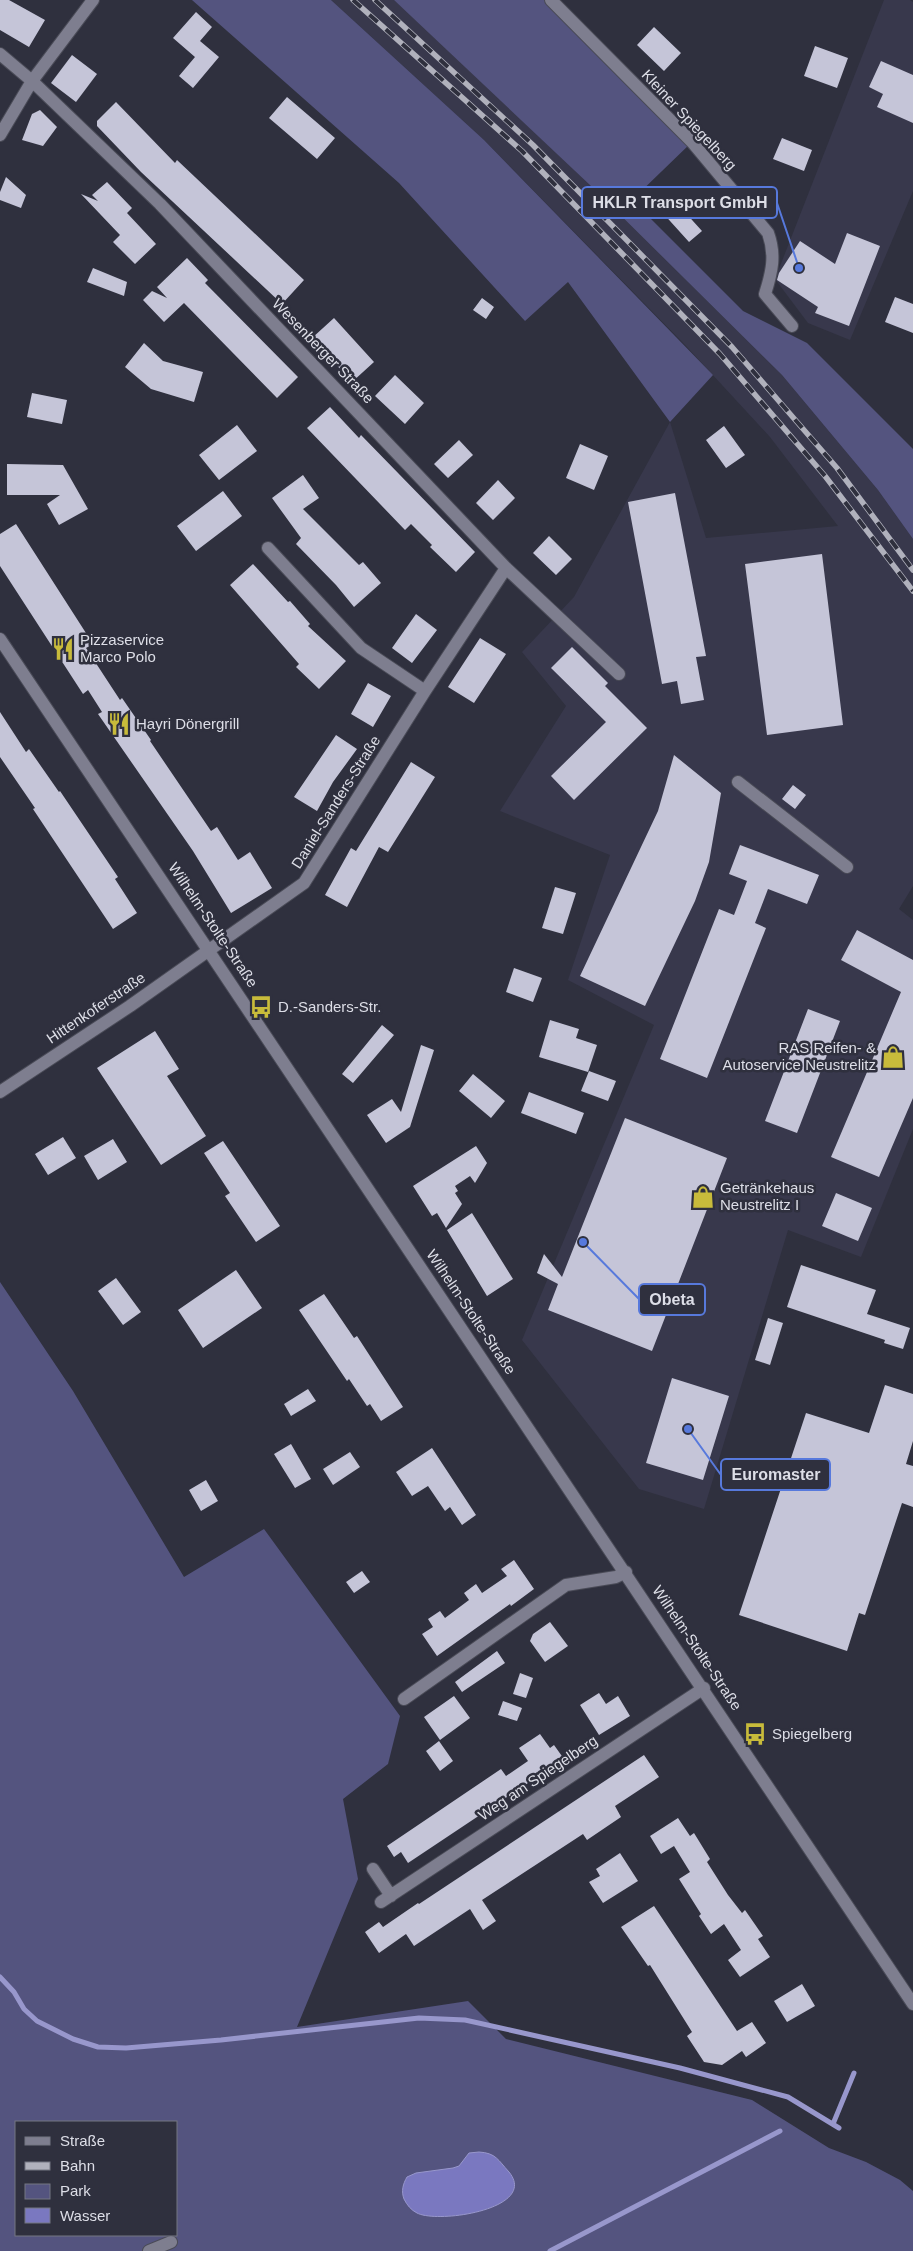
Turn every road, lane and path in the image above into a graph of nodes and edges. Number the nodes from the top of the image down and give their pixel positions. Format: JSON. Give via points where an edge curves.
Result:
{"nodes":[{"id":1,"x":94,"y":0,"type":"edge"},
{"id":2,"x":551,"y":0,"type":"edge"},
{"id":3,"x":0,"y":54,"type":"edge"},
{"id":4,"x":32,"y":82,"type":"junction"},
{"id":5,"x":0,"y":135,"type":"edge"},
{"id":6,"x":792,"y":326,"type":"dead end"},
{"id":7,"x":268,"y":548,"type":"dead end"},
{"id":8,"x":506,"y":568,"type":"junction"},
{"id":9,"x":0,"y":639,"type":"edge"},
{"id":10,"x":619,"y":674,"type":"dead end"},
{"id":11,"x":425,"y":691,"type":"junction"},
{"id":12,"x":738,"y":782,"type":"dead end"},
{"id":13,"x":847,"y":867,"type":"dead end"},
{"id":14,"x":209,"y":950,"type":"junction"},
{"id":15,"x":0,"y":1092,"type":"edge"},
{"id":16,"x":626,"y":1572,"type":"junction"},
{"id":17,"x":704,"y":1688,"type":"junction"},
{"id":18,"x":404,"y":1699,"type":"dead end"},
{"id":19,"x":373,"y":1869,"type":"dead end"},
{"id":20,"x":913,"y":2004,"type":"edge"},
{"id":21,"x":171,"y":2242,"type":"dead end"},
{"id":22,"x":149,"y":2251,"type":"edge"}],
"edges":[{"from":1,"to":4,"type":"street"},
{"from":2,"to":6,"type":"street","name":"Kleiner Spiegelberg","via":[[692,142],[768,233],[774,261],[765,294]]},
{"from":3,"to":4,"type":"street","name":"Wesenberger Straße"},
{"from":4,"to":5,"type":"street"},
{"from":4,"to":8,"type":"street","name":"Wesenberger Straße","via":[[160,204]]},
{"from":7,"to":11,"type":"street","via":[[361,648]]},
{"from":8,"to":10,"type":"street","name":"Wesenberger Straße"},
{"from":8,"to":11,"type":"street","name":"Daniel-Sanders-Straße"},
{"from":9,"to":14,"type":"street","name":"Wilhelm-Stolte-Straße"},
{"from":11,"to":14,"type":"street","name":"Daniel-Sanders-Straße","via":[[304,883]]},
{"from":12,"to":13,"type":"street"},
{"from":14,"to":15,"type":"street","name":"Hittenkoferstraße"},
{"from":14,"to":16,"type":"street","name":"Wilhelm-Stolte-Straße"},
{"from":16,"to":17,"type":"street","name":"Wilhelm-Stolte-Straße"},
{"from":16,"to":18,"type":"street","via":[[616,1577],[566,1585]]},
{"from":17,"to":19,"type":"street","name":"Weg am Spiegelberg","via":[[386,1899]]},
{"from":17,"to":20,"type":"street","name":"Wilhelm-Stolte-Straße"},
{"from":21,"to":22,"type":"street"}]}
